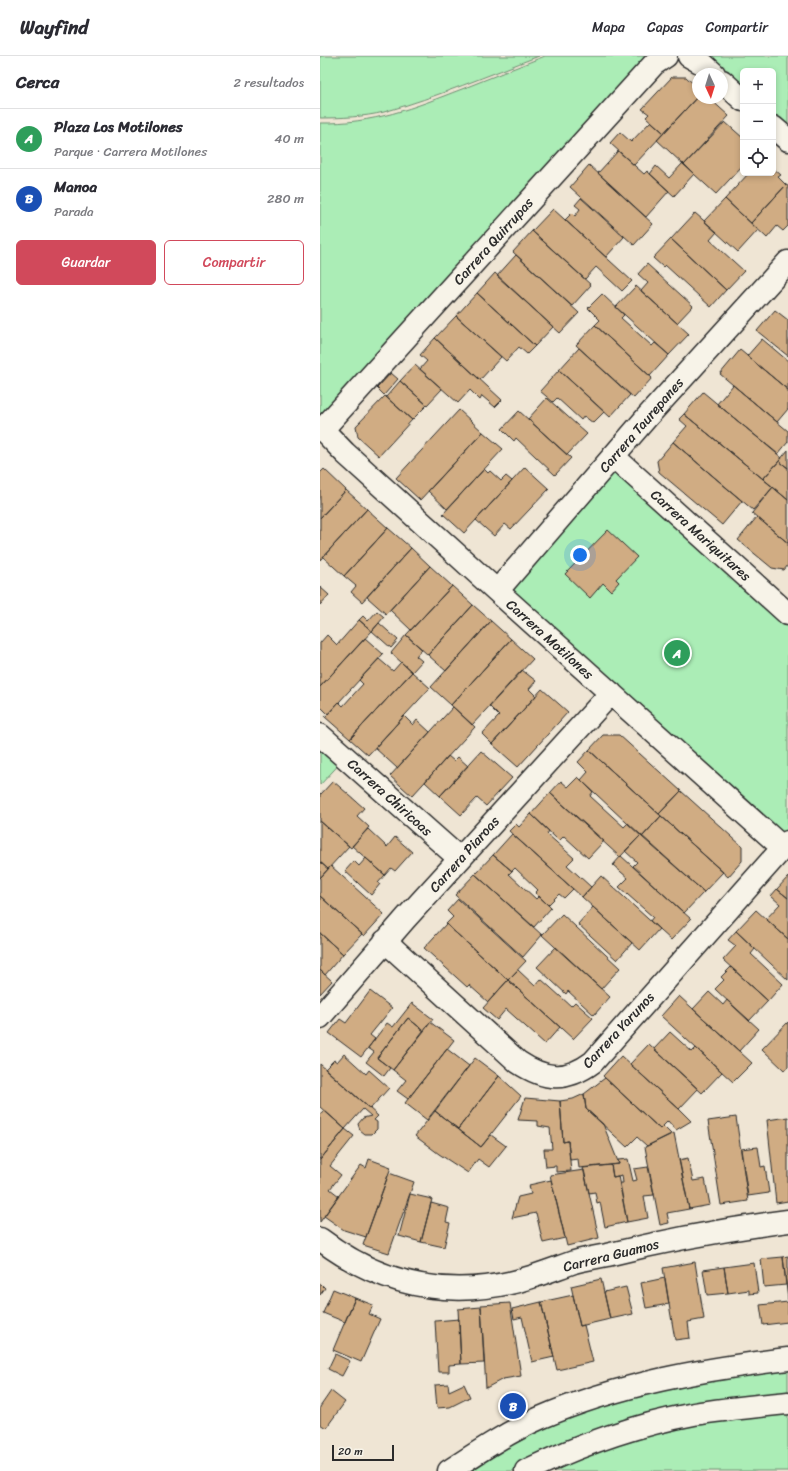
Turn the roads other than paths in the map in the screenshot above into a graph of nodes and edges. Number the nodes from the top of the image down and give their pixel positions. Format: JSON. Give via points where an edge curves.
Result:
{"nodes":[{"id":1,"x":666,"y":56,"type":"edge"},
{"id":2,"x":689,"y":56,"type":"edge"},
{"id":3,"x":707,"y":68,"type":"edge"},
{"id":4,"x":728,"y":86,"type":"edge"},
{"id":5,"x":740,"y":97,"type":"edge"},
{"id":6,"x":776,"y":130,"type":"edge"},
{"id":7,"x":788,"y":140,"type":"edge"},
{"id":8,"x":788,"y":262,"type":"edge"},
{"id":9,"x":321,"y":428,"type":"edge"},
{"id":10,"x":613,"y":456,"type":"junction"},
{"id":11,"x":497,"y":591,"type":"junction"},
{"id":12,"x":786,"y":609,"type":"edge"},
{"id":13,"x":611,"y":693,"type":"junction"},
{"id":14,"x":320,"y":735,"type":"edge"},
{"id":15,"x":785,"y":845,"type":"edge"},
{"id":16,"x":460,"y":859,"type":"junction"},
{"id":17,"x":385,"y":942,"type":"junction"},
{"id":18,"x":320,"y":1017,"type":"edge"},
{"id":19,"x":788,"y":1222,"type":"edge"},
{"id":20,"x":320,"y":1239,"type":"edge"},
{"id":21,"x":788,"y":1359,"type":"edge"},
{"id":22,"x":788,"y":1403,"type":"edge"},
{"id":23,"x":449,"y":1471,"type":"edge"},
{"id":24,"x":526,"y":1471,"type":"edge"}],
"edges":[{"from":1,"to":9,"type":"street","name":"Carrera Quirrupas","via":[[654,64]]},
{"from":2,"to":3,"type":"street"},
{"from":4,"to":5,"type":"street"},
{"from":6,"to":7,"type":"street"},
{"from":8,"to":10,"type":"street","name":"Carrera Taurepanes"},
{"from":9,"to":11,"type":"street","name":"Carrera Motilones","via":[[345,453]]},
{"from":10,"to":11,"type":"street","name":"Carrera Taurepanes"},
{"from":10,"to":12,"type":"street","name":"Carrera Mariquitares"},
{"from":11,"to":13,"type":"street","name":"Carrera Motilones"},
{"from":13,"to":15,"type":"street","name":"Carrera Motilones"},
{"from":13,"to":16,"type":"street","name":"Carrera Piaroas"},
{"from":14,"to":16,"type":"street","name":"Carrera Chiricoas"},
{"from":15,"to":17,"type":"street","name":"Carrera Yarunos","via":[[593,1062],[575,1073],[553,1076],[531,1071]]},
{"from":16,"to":17,"type":"street","name":"Carrera Piaroas"},
{"from":17,"to":18,"type":"street","name":"Carrera Piaroas"},
{"from":19,"to":20,"type":"street","name":"Carrera Guamos","via":[[663,1242],[576,1262],[514,1282],[461,1289],[410,1284],[383,1276],[335,1251]]},
{"from":21,"to":23,"type":"street","via":[[668,1377],[582,1402],[540,1418],[506,1435]]},
{"from":22,"to":24,"type":"street","via":[[694,1414],[665,1421],[596,1441]]}]}
